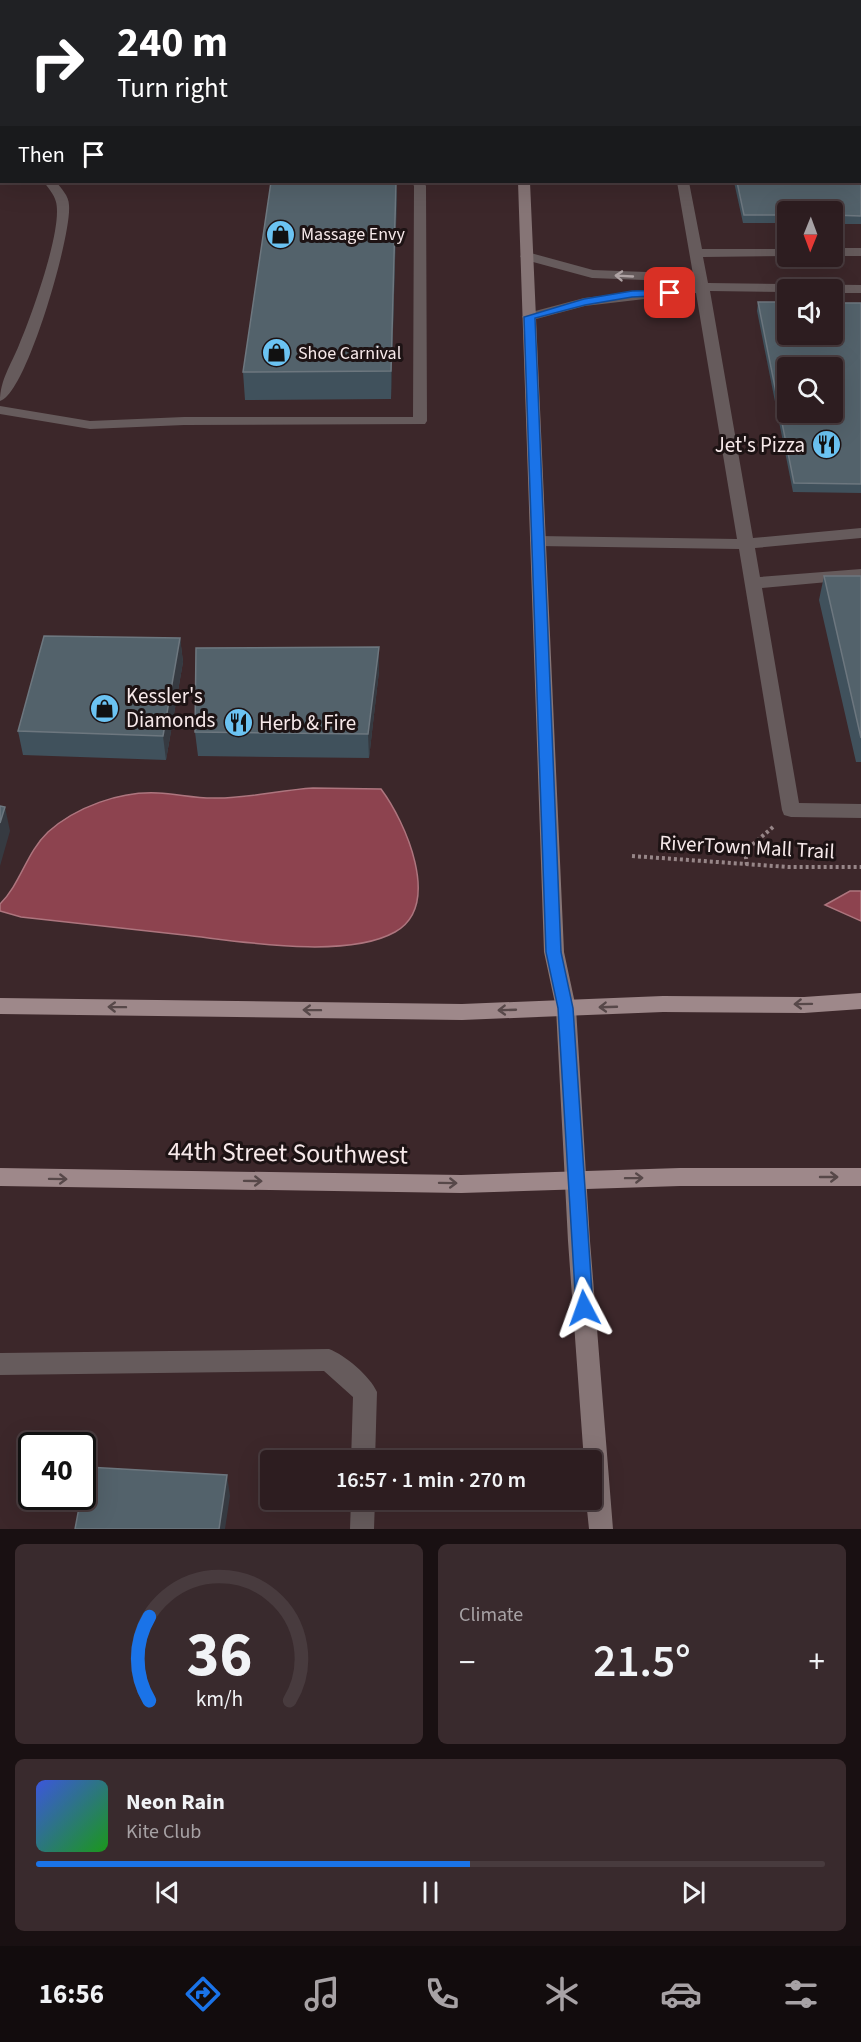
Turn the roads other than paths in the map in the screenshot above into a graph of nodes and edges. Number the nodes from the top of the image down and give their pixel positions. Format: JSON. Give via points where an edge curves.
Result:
{"nodes":[{"id":1,"x":51,"y":183,"type":"edge"},
{"id":2,"x":418,"y":183,"type":"edge"},
{"id":3,"x":524,"y":183,"type":"edge"},
{"id":4,"x":683,"y":183,"type":"edge"},
{"id":5,"x":777,"y":252,"type":"edge"},
{"id":6,"x":843,"y":252,"type":"edge"},
{"id":7,"x":861,"y":252,"type":"edge"},
{"id":8,"x":696,"y":253,"type":"junction"},
{"id":9,"x":527,"y":256,"type":"junction"},
{"id":10,"x":702,"y":287,"type":"junction"},
{"id":11,"x":861,"y":289,"type":"edge"},
{"id":12,"x":529,"y":317,"type":"junction"},
{"id":13,"x":0,"y":397,"type":"edge"},
{"id":14,"x":0,"y":410,"type":"edge"},
{"id":15,"x":861,"y":533,"type":"edge"},
{"id":16,"x":538,"y":541,"type":"junction"},
{"id":17,"x":746,"y":544,"type":"junction"},
{"id":18,"x":861,"y":574,"type":"edge"},
{"id":19,"x":753,"y":583,"type":"junction"},
{"id":20,"x":861,"y":811,"type":"edge"},
{"id":21,"x":861,"y":1001,"type":"edge"},
{"id":22,"x":0,"y":1006,"type":"edge"},
{"id":23,"x":566,"y":1008,"type":"junction"},
{"id":24,"x":0,"y":1177,"type":"edge"},
{"id":25,"x":861,"y":1177,"type":"edge"},
{"id":26,"x":576,"y":1179,"type":"junction"},
{"id":27,"x":0,"y":1364,"type":"edge"},
{"id":28,"x":363,"y":1450,"type":"edge"},
{"id":29,"x":363,"y":1510,"type":"edge"},
{"id":30,"x":362,"y":1529,"type":"edge"},
{"id":31,"x":602,"y":1529,"type":"edge"}],
"edges":[{"from":1,"to":13,"type":"lane","via":[[63,203],[60,237],[35,321]]},
{"from":2,"to":14,"type":"lane","via":[[420,421],[184,421],[90,426]]},
{"from":3,"to":9,"type":"street"},
{"from":4,"to":8,"type":"lane"},
{"from":5,"to":8,"type":"lane"},
{"from":6,"to":7,"type":"lane"},
{"from":8,"to":10,"type":"lane"},
{"from":10,"to":9,"type":"lane","one_way":true,"via":[[672,277],[592,274]]},
{"from":9,"to":12,"type":"street"},
{"from":10,"to":11,"type":"lane"},
{"from":10,"to":12,"type":"lane","via":[[584,302]]},
{"from":10,"to":17,"type":"lane"},
{"from":12,"to":16,"type":"street"},
{"from":15,"to":17,"type":"lane"},
{"from":16,"to":17,"type":"lane"},
{"from":16,"to":23,"type":"street","via":[[554,952]]},
{"from":17,"to":19,"type":"lane"},
{"from":18,"to":19,"type":"lane"},
{"from":19,"to":20,"type":"lane","via":[[791,810]]},
{"from":21,"to":23,"type":"main road","one_way":true},
{"from":23,"to":22,"type":"main road","one_way":true,"via":[[462,1012]]},
{"from":23,"to":26,"type":"street"},
{"from":24,"to":26,"type":"main road","name":"44th Street Southwest","one_way":true,"via":[[449,1184]]},
{"from":26,"to":25,"type":"main road","name":"44th Street Southwest","one_way":true},
{"from":26,"to":31,"type":"street"},
{"from":27,"to":28,"type":"lane","via":[[329,1360],[365,1392]]},
{"from":29,"to":30,"type":"lane"}]}
